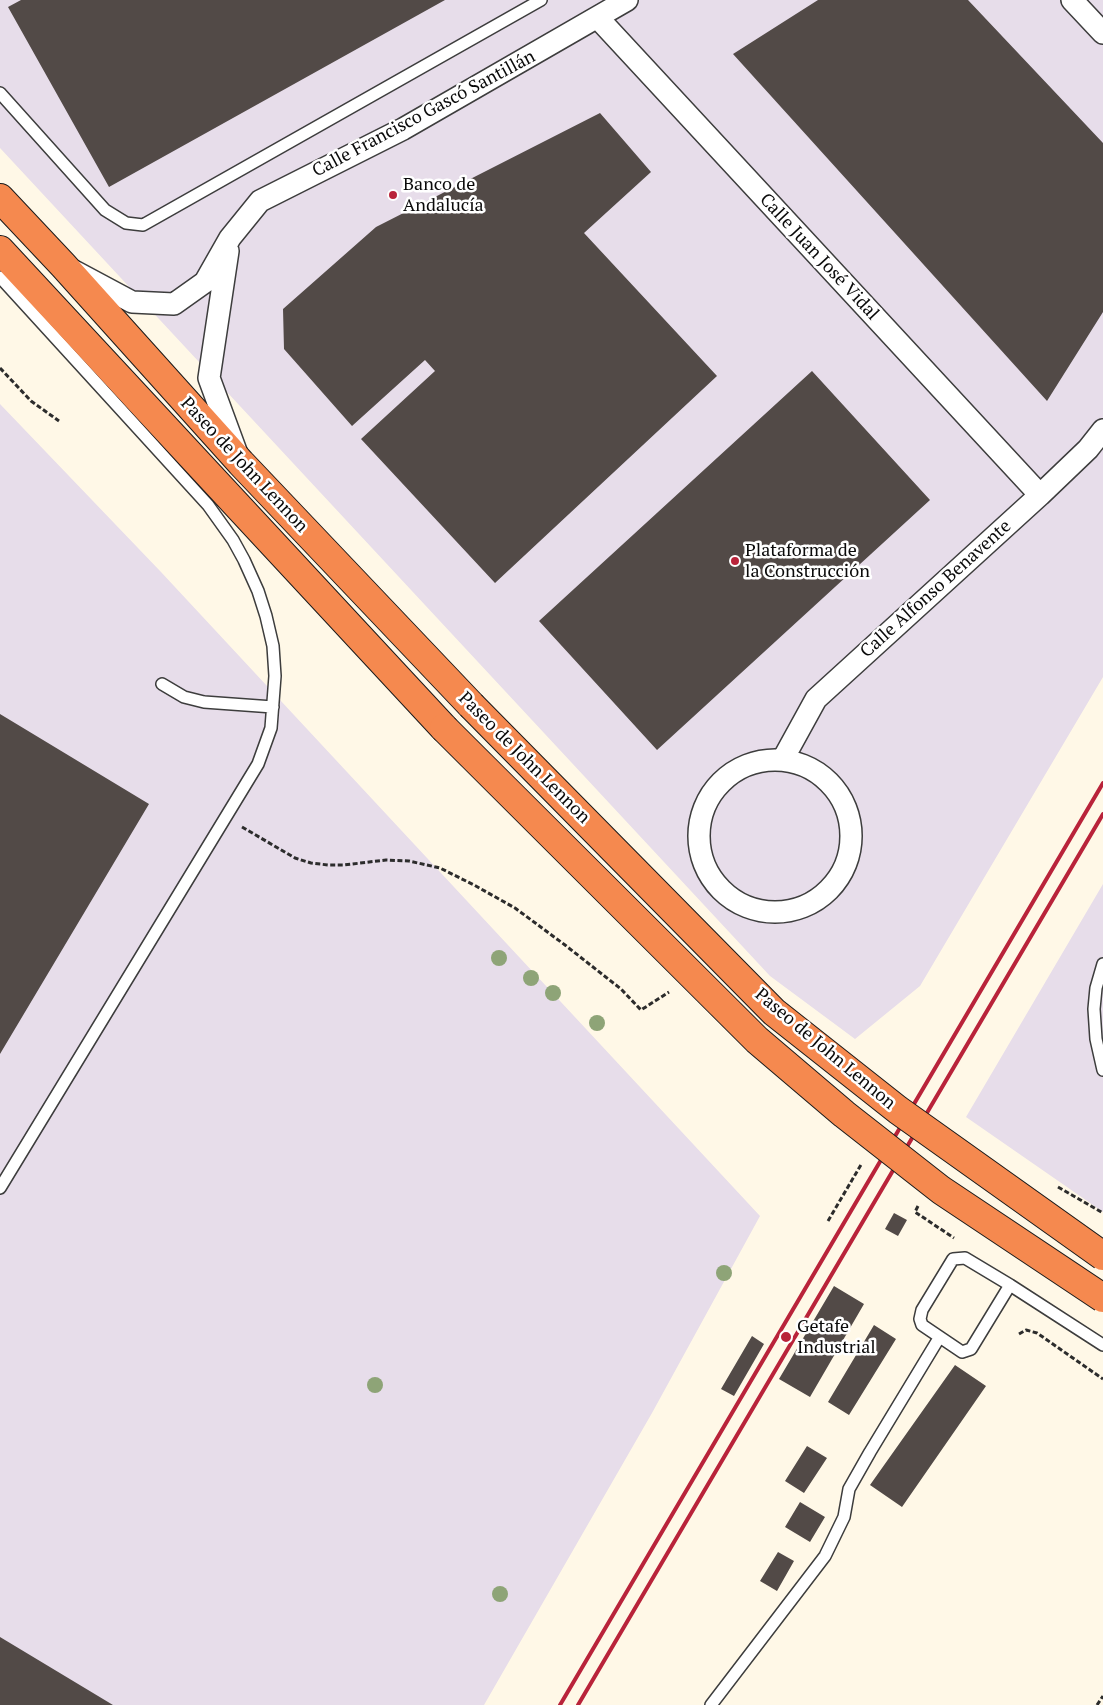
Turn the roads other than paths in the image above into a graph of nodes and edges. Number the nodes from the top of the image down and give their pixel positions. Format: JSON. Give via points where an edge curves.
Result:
{"nodes":[{"id":1,"x":541,"y":0,"type":"edge"},
{"id":2,"x":627,"y":0,"type":"edge"},
{"id":3,"x":1072,"y":0,"type":"edge"},
{"id":4,"x":598,"y":18,"type":"junction"},
{"id":5,"x":1103,"y":33,"type":"edge"},
{"id":6,"x":0,"y":92,"type":"edge"},
{"id":7,"x":0,"y":198,"type":"edge"},
{"id":8,"x":230,"y":238,"type":"junction"},
{"id":9,"x":0,"y":250,"type":"edge"},
{"id":10,"x":63,"y":265,"type":"junction"},
{"id":11,"x":0,"y":277,"type":"edge"},
{"id":12,"x":1103,"y":430,"type":"edge"},
{"id":13,"x":240,"y":463,"type":"junction"},
{"id":14,"x":1040,"y":495,"type":"junction"},
{"id":15,"x":162,"y":684,"type":"dead end"},
{"id":16,"x":273,"y":707,"type":"junction"},
{"id":17,"x":783,"y":759,"type":"junction"},
{"id":18,"x":1103,"y":964,"type":"edge"},
{"id":19,"x":1103,"y":1070,"type":"edge"},
{"id":20,"x":0,"y":1188,"type":"edge"},
{"id":21,"x":1103,"y":1256,"type":"edge"},
{"id":22,"x":1010,"y":1285,"type":"junction"},
{"id":23,"x":1103,"y":1298,"type":"edge"},
{"id":24,"x":938,"y":1338,"type":"junction"},
{"id":25,"x":1103,"y":1346,"type":"edge"},
{"id":26,"x":711,"y":1705,"type":"edge"}],
"edges":[{"from":1,"to":6,"type":"lane","via":[[143,225],[126,223],[105,210]]},
{"from":2,"to":4,"type":"street","name":"Calle Francisco Gascó Santillán"},
{"from":3,"to":5,"type":"street"},
{"from":4,"to":8,"type":"street","name":"Calle Francisco Gascó Santillán","via":[[403,129],[260,201]]},
{"from":4,"to":14,"type":"street","name":"Calle Juan José Vidal"},
{"from":7,"to":10,"type":"highway","name":"Paseo de John Lennon"},
{"from":8,"to":10,"type":"street","name":"Calle Francisco Gascó Santillán","via":[[205,282],[174,304],[132,302]]},
{"from":8,"to":13,"type":"street","via":[[209,378]]},
{"from":9,"to":23,"type":"highway","name":"Paseo de John Lennon","bridge":true,"via":[[444,728],[757,1040],[940,1190]]},
{"from":10,"to":13,"type":"highway","name":"Paseo de John Lennon"},
{"from":11,"to":16,"type":"lane","via":[[208,505],[233,540],[258,591],[266,616],[273,646]]},
{"from":12,"to":14,"type":"street","name":"Calle Alfonso Benavente"},
{"from":13,"to":21,"type":"highway","name":"Paseo de John Lennon","bridge":true,"via":[[471,705],[774,1012],[898,1110]]},
{"from":14,"to":17,"type":"street","name":"Calle Alfonso Benavente","via":[[816,699]]},
{"from":15,"to":16,"type":"lane","via":[[184,697],[204,702]]},
{"from":16,"to":20,"type":"lane","via":[[271,728],[258,764]]},
{"from":17,"to":17,"type":"street","via":[[757,761],[733,770],[714,788],[702,811],[699,840],[703,863],[716,885],[736,902],[760,911],[786,912],[809,905],[823,896],[844,871],[851,847],[851,822],[843,799],[828,780],[800,763]]},
{"from":18,"to":19,"type":"lane","via":[[1094,1009]]},
{"from":22,"to":24,"type":"lane","via":[[971,1350],[962,1352]]},
{"from":22,"to":24,"type":"lane","via":[[965,1258],[953,1259],[920,1314],[922,1325]]},
{"from":22,"to":25,"type":"lane"},
{"from":24,"to":26,"type":"lane","via":[[849,1489],[844,1517],[825,1556]]}]}
